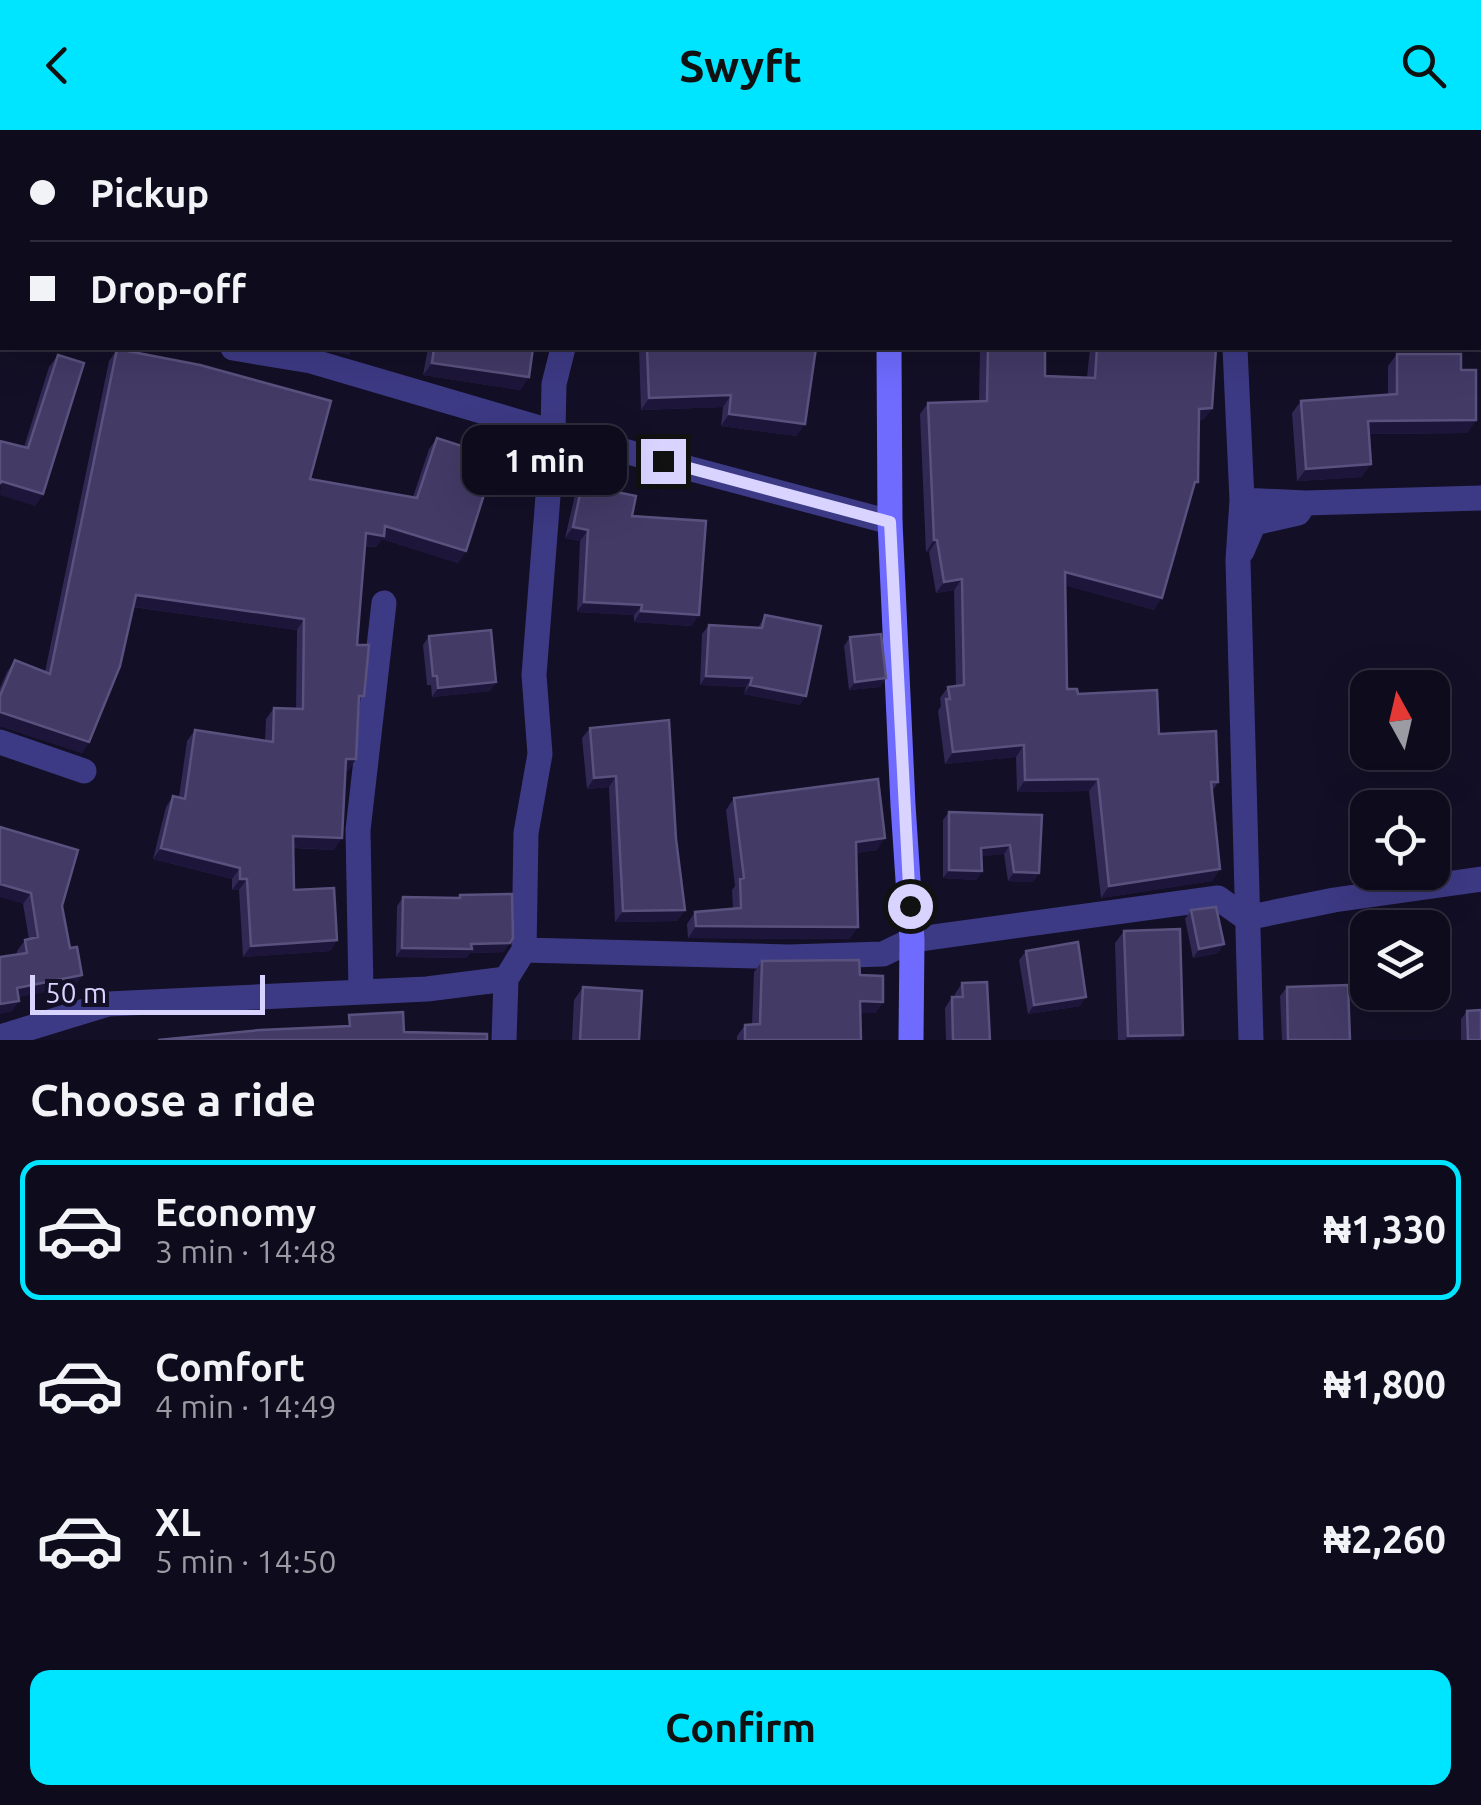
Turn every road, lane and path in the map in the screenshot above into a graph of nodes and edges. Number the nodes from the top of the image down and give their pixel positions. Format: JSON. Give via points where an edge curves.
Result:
{"nodes":[{"id":1,"x":244,"y":350,"type":"edge"},
{"id":2,"x":562,"y":350,"type":"edge"},
{"id":3,"x":890,"y":350,"type":"edge"},
{"id":4,"x":1234,"y":350,"type":"edge"},
{"id":5,"x":554,"y":432,"type":"junction"},
{"id":6,"x":1481,"y":498,"type":"edge"},
{"id":7,"x":1242,"y":500,"type":"junction"},
{"id":8,"x":1305,"y":503,"type":"junction"},
{"id":9,"x":890,"y":522,"type":"junction"},
{"id":10,"x":1238,"y":560,"type":"junction"},
{"id":11,"x":384,"y":603,"type":"dead end"},
{"id":12,"x":0,"y":742,"type":"edge"},
{"id":13,"x":84,"y":771,"type":"dead end"},
{"id":14,"x":1481,"y":878,"type":"edge"},
{"id":15,"x":1246,"y":918,"type":"junction"},
{"id":16,"x":912,"y":940,"type":"junction"},
{"id":17,"x":524,"y":950,"type":"junction"},
{"id":18,"x":506,"y":979,"type":"junction"},
{"id":19,"x":361,"y":991,"type":"junction"},
{"id":20,"x":0,"y":1037,"type":"edge"},
{"id":21,"x":504,"y":1040,"type":"edge"},
{"id":22,"x":911,"y":1040,"type":"edge"},
{"id":23,"x":1251,"y":1040,"type":"edge"}],
"edges":[{"from":1,"to":5,"type":"street","via":[[311,361]]},
{"from":2,"to":5,"type":"street"},
{"from":3,"to":9,"type":"street"},
{"from":4,"to":7,"type":"street"},
{"from":5,"to":9,"type":"street"},
{"from":5,"to":17,"type":"street","via":[[534,675],[540,754],[526,833]]},
{"from":6,"to":8,"type":"street"},
{"from":7,"to":8,"type":"street"},
{"from":7,"to":10,"type":"street"},
{"from":8,"to":10,"type":"street","via":[[1298,513],[1254,524]]},
{"from":9,"to":16,"type":"street"},
{"from":10,"to":15,"type":"street"},
{"from":11,"to":19,"type":"street","via":[[358,830]]},
{"from":12,"to":13,"type":"street"},
{"from":14,"to":15,"type":"street"},
{"from":15,"to":16,"type":"street","via":[[1218,898]]},
{"from":15,"to":23,"type":"street"},
{"from":16,"to":17,"type":"street","via":[[883,954],[789,958]]},
{"from":16,"to":22,"type":"street"},
{"from":17,"to":18,"type":"street"},
{"from":18,"to":19,"type":"street"},
{"from":18,"to":21,"type":"street"},
{"from":19,"to":20,"type":"street","via":[[108,1004]]}]}
